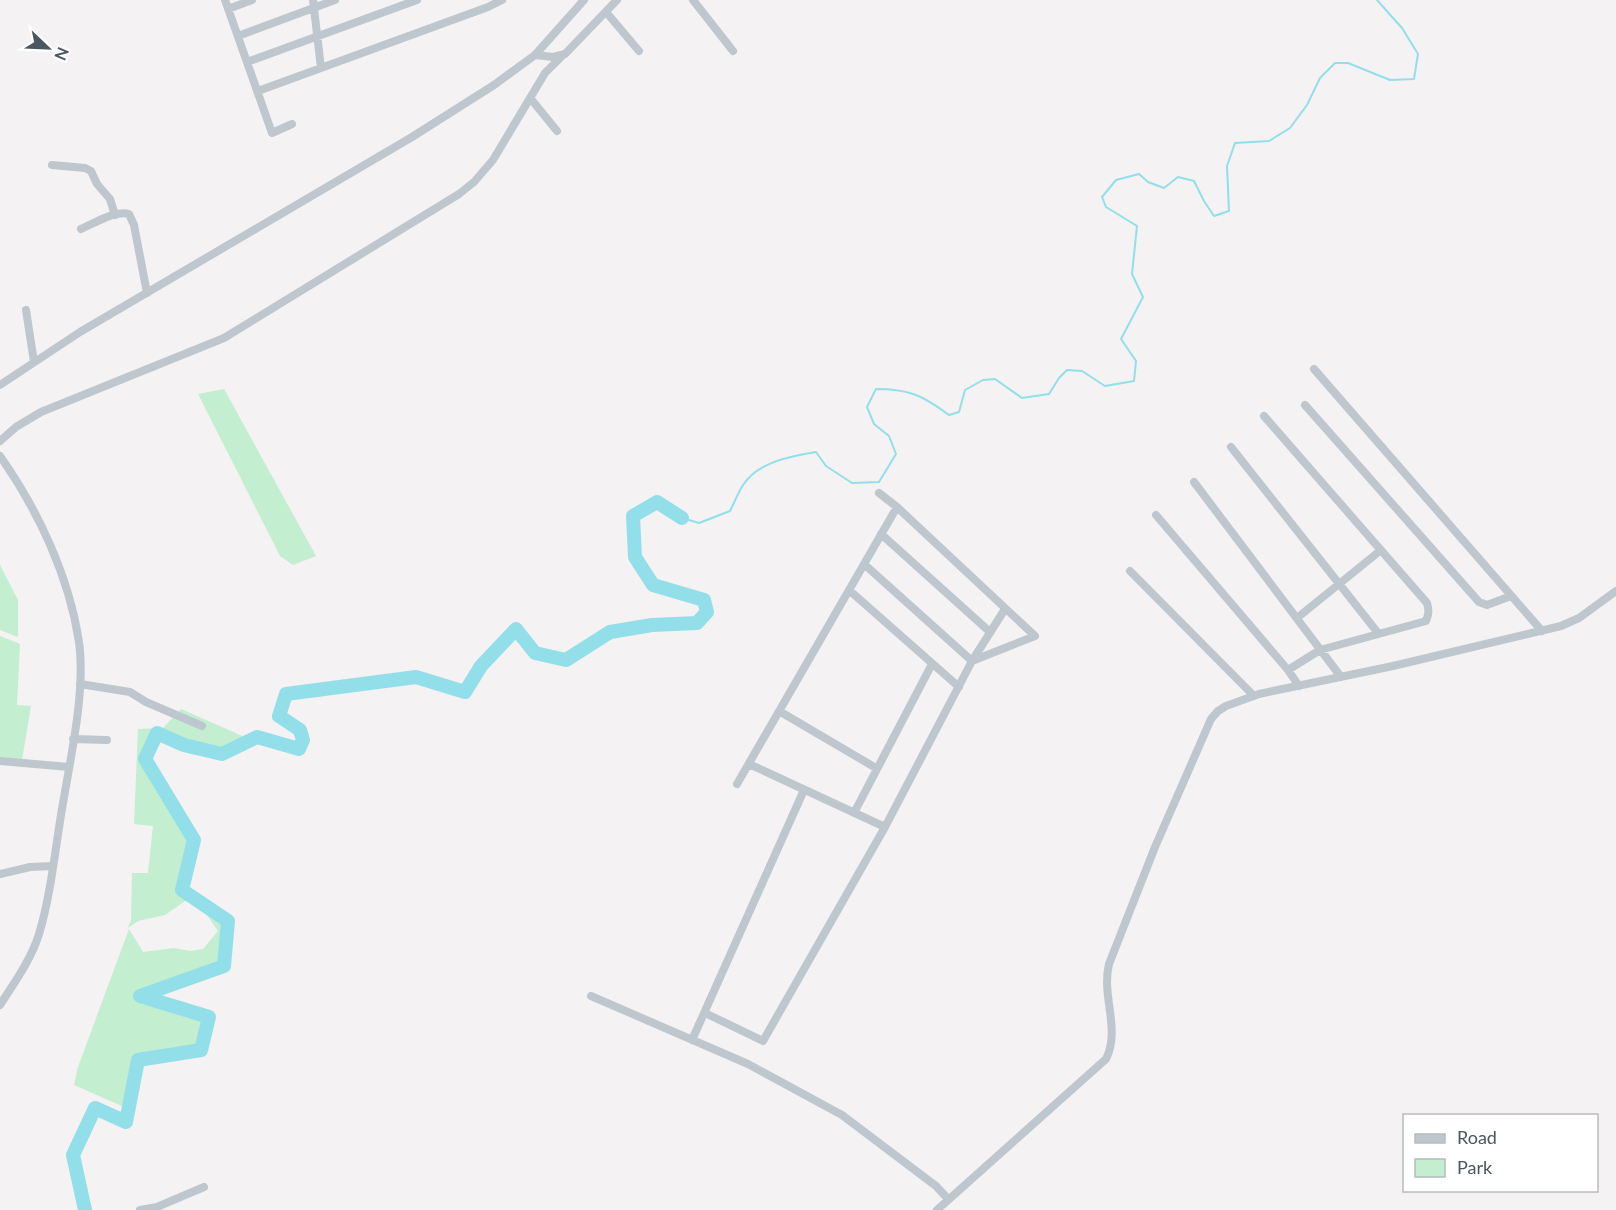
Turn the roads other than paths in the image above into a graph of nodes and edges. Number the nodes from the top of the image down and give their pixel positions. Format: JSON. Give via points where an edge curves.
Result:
{"nodes":[{"id":1,"x":252,"y":0,"type":"edge"},
{"id":2,"x":335,"y":0,"type":"edge"},
{"id":3,"x":417,"y":0,"type":"edge"},
{"id":4,"x":501,"y":0,"type":"edge"},
{"id":5,"x":584,"y":0,"type":"edge"},
{"id":6,"x":616,"y":0,"type":"edge"},
{"id":7,"x":693,"y":0,"type":"edge"},
{"id":8,"x":227,"y":4,"type":"edge"},
{"id":9,"x":314,"y":4,"type":"edge"},
{"id":10,"x":606,"y":12,"type":"junction"},
{"id":11,"x":238,"y":36,"type":"junction"},
{"id":12,"x":317,"y":37,"type":"junction"},
{"id":13,"x":639,"y":51,"type":"dead end"},
{"id":14,"x":733,"y":51,"type":"dead end"},
{"id":15,"x":565,"y":54,"type":"junction"},
{"id":16,"x":536,"y":55,"type":"junction"},
{"id":17,"x":248,"y":63,"type":"junction"},
{"id":18,"x":321,"y":68,"type":"junction"},
{"id":19,"x":258,"y":91,"type":"junction"},
{"id":20,"x":531,"y":99,"type":"junction"},
{"id":21,"x":292,"y":124,"type":"dead end"},
{"id":22,"x":557,"y":131,"type":"dead end"},
{"id":23,"x":52,"y":165,"type":"dead end"},
{"id":24,"x":115,"y":215,"type":"junction"},
{"id":25,"x":81,"y":229,"type":"dead end"},
{"id":26,"x":147,"y":293,"type":"junction"},
{"id":27,"x":26,"y":310,"type":"dead end"},
{"id":28,"x":34,"y":362,"type":"junction"},
{"id":29,"x":1314,"y":369,"type":"dead end"},
{"id":30,"x":0,"y":385,"type":"edge"},
{"id":31,"x":1305,"y":405,"type":"dead end"},
{"id":32,"x":1264,"y":416,"type":"dead end"},
{"id":33,"x":0,"y":441,"type":"edge"},
{"id":34,"x":1231,"y":447,"type":"dead end"},
{"id":35,"x":0,"y":456,"type":"edge"},
{"id":36,"x":1194,"y":482,"type":"dead end"},
{"id":37,"x":879,"y":493,"type":"dead end"},
{"id":38,"x":897,"y":507,"type":"junction"},
{"id":39,"x":1156,"y":515,"type":"dead end"},
{"id":40,"x":881,"y":534,"type":"junction"},
{"id":41,"x":1381,"y":550,"type":"junction"},
{"id":42,"x":864,"y":564,"type":"junction"},
{"id":43,"x":1130,"y":571,"type":"dead end"},
{"id":44,"x":1340,"y":585,"type":"junction"},
{"id":45,"x":849,"y":590,"type":"junction"},
{"id":46,"x":1616,"y":591,"type":"edge"},
{"id":47,"x":1511,"y":596,"type":"junction"},
{"id":48,"x":1005,"y":609,"type":"junction"},
{"id":49,"x":1297,"y":618,"type":"junction"},
{"id":50,"x":1542,"y":631,"type":"junction"},
{"id":51,"x":990,"y":632,"type":"junction"},
{"id":52,"x":1378,"y":633,"type":"junction"},
{"id":53,"x":1320,"y":650,"type":"junction"},
{"id":54,"x":972,"y":661,"type":"junction"},
{"id":55,"x":932,"y":664,"type":"junction"},
{"id":56,"x":1288,"y":670,"type":"junction"},
{"id":57,"x":1341,"y":677,"type":"junction"},
{"id":58,"x":80,"y":684,"type":"junction"},
{"id":59,"x":1299,"y":686,"type":"junction"},
{"id":60,"x":959,"y":687,"type":"junction"},
{"id":61,"x":1254,"y":696,"type":"junction"},
{"id":62,"x":779,"y":711,"type":"junction"},
{"id":63,"x":202,"y":726,"type":"dead end"},
{"id":64,"x":73,"y":740,"type":"junction"},
{"id":65,"x":107,"y":740,"type":"dead end"},
{"id":66,"x":0,"y":761,"type":"edge"},
{"id":67,"x":749,"y":764,"type":"junction"},
{"id":68,"x":69,"y":767,"type":"junction"},
{"id":69,"x":876,"y":768,"type":"junction"},
{"id":70,"x":737,"y":784,"type":"dead end"},
{"id":71,"x":804,"y":790,"type":"junction"},
{"id":72,"x":854,"y":813,"type":"junction"},
{"id":73,"x":885,"y":827,"type":"junction"},
{"id":74,"x":53,"y":867,"type":"junction"},
{"id":75,"x":0,"y":874,"type":"edge"},
{"id":76,"x":591,"y":996,"type":"dead end"},
{"id":77,"x":0,"y":1005,"type":"edge"},
{"id":78,"x":705,"y":1013,"type":"junction"},
{"id":79,"x":692,"y":1040,"type":"junction"},
{"id":80,"x":204,"y":1187,"type":"dead end"},
{"id":81,"x":948,"y":1199,"type":"junction"},
{"id":82,"x":140,"y":1210,"type":"edge"},
{"id":83,"x":937,"y":1210,"type":"edge"}],
"edges":[{"from":1,"to":8,"type":"street"},
{"from":2,"to":9,"type":"street"},
{"from":3,"to":12,"type":"street"},
{"from":4,"to":18,"type":"street"},
{"from":5,"to":16,"type":"street"},
{"from":6,"to":10,"type":"street"},
{"from":7,"to":14,"type":"street"},
{"from":8,"to":11,"type":"street"},
{"from":9,"to":11,"type":"street"},
{"from":9,"to":12,"type":"street"},
{"from":10,"to":13,"type":"street"},
{"from":10,"to":15,"type":"street"},
{"from":11,"to":17,"type":"street"},
{"from":12,"to":17,"type":"street"},
{"from":12,"to":18,"type":"street"},
{"from":15,"to":16,"type":"street"},
{"from":15,"to":20,"type":"street","via":[[545,73]]},
{"from":16,"to":26,"type":"street","via":[[412,137]]},
{"from":17,"to":19,"type":"street"},
{"from":18,"to":19,"type":"street"},
{"from":19,"to":21,"type":"street","via":[[272,133]]},
{"from":20,"to":22,"type":"street"},
{"from":20,"to":33,"type":"street","via":[[492,160],[459,194],[224,338],[41,412]]},
{"from":23,"to":24,"type":"street","via":[[91,171]]},
{"from":24,"to":25,"type":"street"},
{"from":24,"to":26,"type":"street","via":[[129,214],[134,225]]},
{"from":26,"to":28,"type":"street"},
{"from":27,"to":28,"type":"street"},
{"from":28,"to":30,"type":"street"},
{"from":29,"to":47,"type":"street"},
{"from":31,"to":47,"type":"street","via":[[1479,602],[1487,605]]},
{"from":32,"to":41,"type":"street"},
{"from":34,"to":44,"type":"street"},
{"from":35,"to":58,"type":"street","via":[[34,513],[62,578],[79,644]]},
{"from":36,"to":49,"type":"street"},
{"from":37,"to":38,"type":"street"},
{"from":38,"to":40,"type":"street"},
{"from":38,"to":48,"type":"street"},
{"from":39,"to":56,"type":"street"},
{"from":40,"to":42,"type":"street"},
{"from":40,"to":51,"type":"street"},
{"from":41,"to":44,"type":"street"},
{"from":41,"to":52,"type":"street","via":[[1427,603],[1429,615],[1426,621]]},
{"from":42,"to":45,"type":"street"},
{"from":42,"to":54,"type":"street"},
{"from":43,"to":61,"type":"street"},
{"from":44,"to":49,"type":"street"},
{"from":44,"to":52,"type":"street"},
{"from":45,"to":55,"type":"street"},
{"from":45,"to":62,"type":"street"},
{"from":46,"to":50,"type":"street","via":[[1572,621]]},
{"from":47,"to":50,"type":"street"},
{"from":48,"to":51,"type":"street"},
{"from":48,"to":54,"type":"street","via":[[1035,636]]},
{"from":49,"to":53,"type":"street"},
{"from":50,"to":57,"type":"street"},
{"from":51,"to":54,"type":"street"},
{"from":52,"to":53,"type":"street"},
{"from":53,"to":56,"type":"street"},
{"from":53,"to":57,"type":"street"},
{"from":54,"to":60,"type":"street"},
{"from":55,"to":60,"type":"street"},
{"from":55,"to":69,"type":"street"},
{"from":56,"to":59,"type":"street"},
{"from":57,"to":59,"type":"street"},
{"from":58,"to":63,"type":"street","via":[[130,692]]},
{"from":58,"to":64,"type":"street"},
{"from":59,"to":61,"type":"street"},
{"from":60,"to":73,"type":"street"},
{"from":61,"to":81,"type":"street","via":[[1222,708],[1211,719],[1128,915],[1107,971],[1112,1035],[1106,1059]]},
{"from":62,"to":67,"type":"street"},
{"from":62,"to":69,"type":"street"},
{"from":64,"to":65,"type":"street"},
{"from":64,"to":68,"type":"street"},
{"from":66,"to":68,"type":"street"},
{"from":67,"to":70,"type":"street"},
{"from":67,"to":71,"type":"street"},
{"from":68,"to":74,"type":"street"},
{"from":69,"to":72,"type":"street"},
{"from":71,"to":72,"type":"street"},
{"from":71,"to":78,"type":"street"},
{"from":72,"to":73,"type":"street"},
{"from":73,"to":78,"type":"street","via":[[763,1041]]},
{"from":74,"to":75,"type":"street","via":[[30,867]]},
{"from":74,"to":77,"type":"street","via":[[35,945]]},
{"from":76,"to":79,"type":"street"},
{"from":78,"to":79,"type":"street"},
{"from":79,"to":81,"type":"street","via":[[748,1064],[842,1115]]},
{"from":80,"to":82,"type":"street"},
{"from":81,"to":83,"type":"street"}]}
